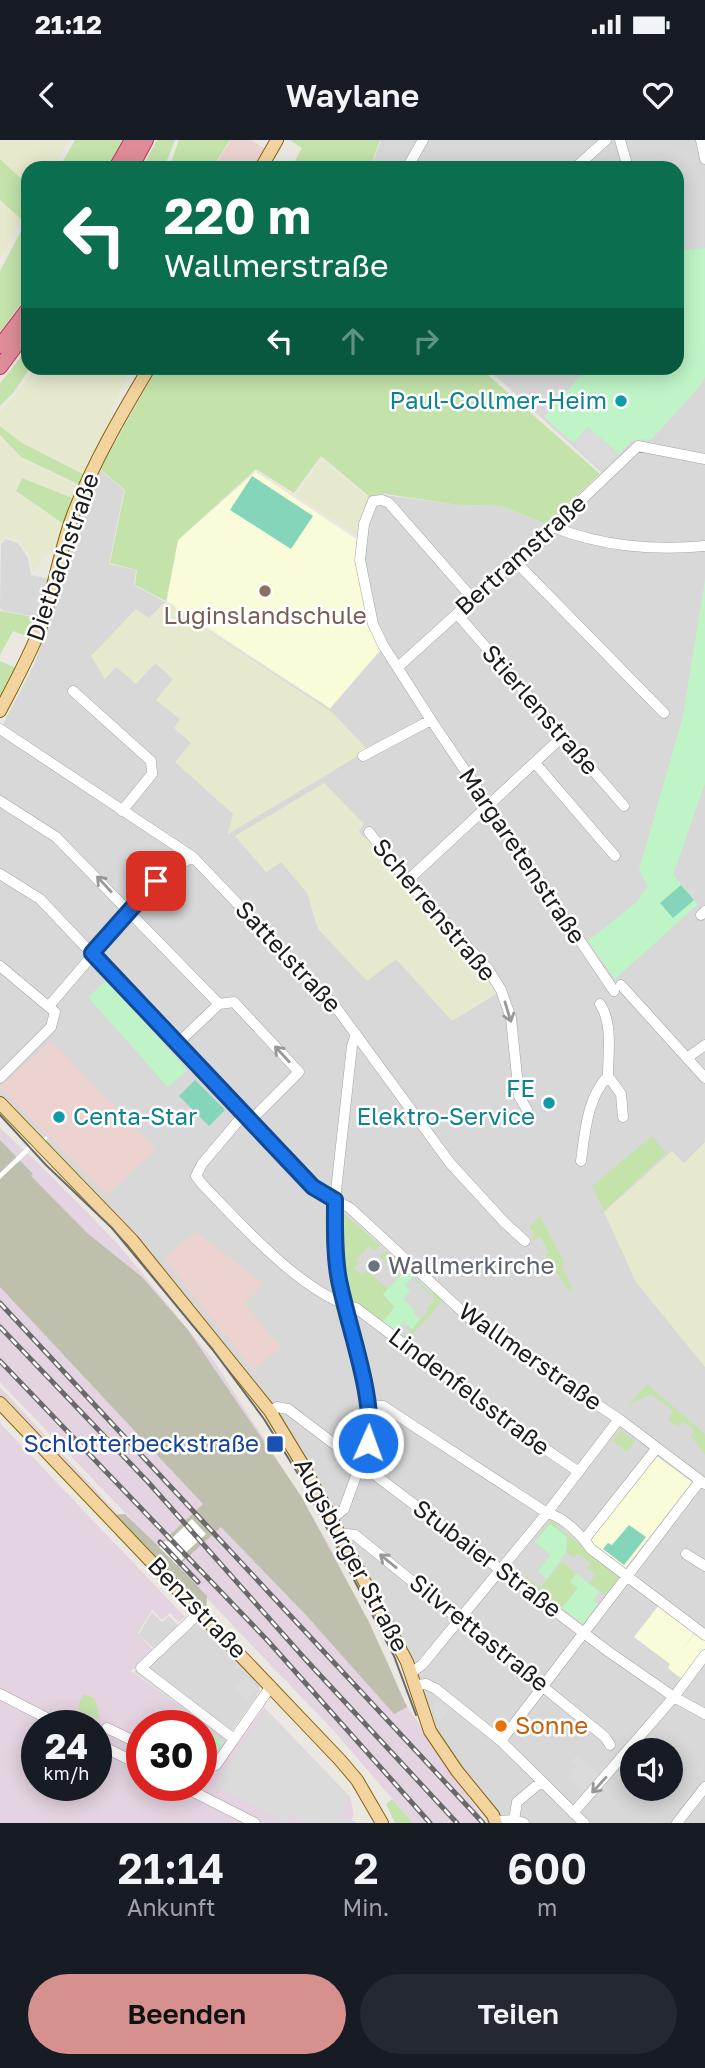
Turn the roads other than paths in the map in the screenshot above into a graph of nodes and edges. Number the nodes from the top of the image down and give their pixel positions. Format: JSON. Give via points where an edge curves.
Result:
{"nodes":[{"id":1,"x":132,"y":140,"type":"edge"},
{"id":2,"x":146,"y":140,"type":"edge"},
{"id":3,"x":277,"y":140,"type":"edge"},
{"id":4,"x":423,"y":140,"type":"edge"},
{"id":5,"x":606,"y":140,"type":"edge"},
{"id":6,"x":620,"y":140,"type":"edge"},
{"id":7,"x":701,"y":140,"type":"edge"},
{"id":8,"x":705,"y":159,"type":"edge"},
{"id":9,"x":121,"y":161,"type":"edge"},
{"id":10,"x":135,"y":161,"type":"edge"},
{"id":11,"x":265,"y":161,"type":"edge"},
{"id":12,"x":411,"y":161,"type":"edge"},
{"id":13,"x":583,"y":161,"type":"edge"},
{"id":14,"x":626,"y":161,"type":"edge"},
{"id":15,"x":21,"y":318,"type":"edge"},
{"id":16,"x":21,"y":338,"type":"edge"},
{"id":17,"x":0,"y":346,"type":"edge"},
{"id":18,"x":0,"y":367,"type":"edge"},
{"id":19,"x":145,"y":375,"type":"edge"},
{"id":20,"x":705,"y":459,"type":"edge"},
{"id":21,"x":553,"y":527,"type":"junction"},
{"id":22,"x":705,"y":546,"type":"edge"},
{"id":23,"x":516,"y":561,"type":"junction"},
{"id":24,"x":473,"y":599,"type":"junction"},
{"id":25,"x":457,"y":614,"type":"junction"},
{"id":26,"x":398,"y":667,"type":"junction"},
{"id":27,"x":73,"y":691,"type":"dead end"},
{"id":28,"x":0,"y":711,"type":"edge"},
{"id":29,"x":664,"y":713,"type":"dead end"},
{"id":30,"x":431,"y":720,"type":"junction"},
{"id":31,"x":0,"y":729,"type":"edge"},
{"id":32,"x":562,"y":737,"type":"junction"},
{"id":33,"x":363,"y":756,"type":"dead end"},
{"id":34,"x":535,"y":763,"type":"junction"},
{"id":35,"x":0,"y":801,"type":"edge"},
{"id":36,"x":488,"y":805,"type":"junction"},
{"id":37,"x":624,"y":806,"type":"dead end"},
{"id":38,"x":122,"y":811,"type":"junction"},
{"id":39,"x":369,"y":832,"type":"dead end"},
{"id":40,"x":615,"y":856,"type":"dead end"},
{"id":41,"x":193,"y":857,"type":"junction"},
{"id":42,"x":0,"y":874,"type":"edge"},
{"id":43,"x":407,"y":881,"type":"junction"},
{"id":44,"x":130,"y":912,"type":"junction"},
{"id":45,"x":92,"y":953,"type":"junction"},
{"id":46,"x":0,"y":966,"type":"edge"},
{"id":47,"x":219,"y":1004,"type":"junction"},
{"id":48,"x":600,"y":1004,"type":"dead end"},
{"id":49,"x":52,"y":1009,"type":"junction"},
{"id":50,"x":356,"y":1034,"type":"junction"},
{"id":51,"x":178,"y":1043,"type":"junction"},
{"id":52,"x":705,"y":1045,"type":"edge"},
{"id":53,"x":687,"y":1058,"type":"junction"},
{"id":54,"x":608,"y":1076,"type":"junction"},
{"id":55,"x":705,"y":1077,"type":"edge"},
{"id":56,"x":0,"y":1078,"type":"edge"},
{"id":57,"x":0,"y":1102,"type":"edge"},
{"id":58,"x":527,"y":1110,"type":"dead end"},
{"id":59,"x":248,"y":1117,"type":"junction"},
{"id":60,"x":624,"y":1117,"type":"dead end"},
{"id":61,"x":581,"y":1161,"type":"dead end"},
{"id":62,"x":335,"y":1200,"type":"junction"},
{"id":63,"x":524,"y":1241,"type":"dead end"},
{"id":64,"x":344,"y":1304,"type":"junction"},
{"id":65,"x":0,"y":1403,"type":"edge"},
{"id":66,"x":369,"y":1405,"type":"junction"},
{"id":67,"x":270,"y":1412,"type":"junction"},
{"id":68,"x":619,"y":1419,"type":"junction"},
{"id":69,"x":656,"y":1449,"type":"junction"},
{"id":70,"x":361,"y":1464,"type":"junction"},
{"id":71,"x":579,"y":1472,"type":"junction"},
{"id":72,"x":703,"y":1482,"type":"edge"},
{"id":73,"x":547,"y":1513,"type":"junction"},
{"id":74,"x":332,"y":1519,"type":"junction"},
{"id":75,"x":341,"y":1537,"type":"junction"},
{"id":76,"x":584,"y":1539,"type":"junction"},
{"id":77,"x":686,"y":1554,"type":"dead end"},
{"id":78,"x":705,"y":1566,"type":"edge"},
{"id":79,"x":500,"y":1568,"type":"junction"},
{"id":80,"x":628,"y":1577,"type":"junction"},
{"id":81,"x":200,"y":1612,"type":"junction"},
{"id":82,"x":460,"y":1619,"type":"junction"},
{"id":83,"x":583,"y":1632,"type":"junction"},
{"id":84,"x":705,"y":1635,"type":"edge"},
{"id":85,"x":705,"y":1655,"type":"edge"},
{"id":86,"x":414,"y":1678,"type":"junction"},
{"id":87,"x":544,"y":1685,"type":"junction"},
{"id":88,"x":271,"y":1686,"type":"junction"},
{"id":89,"x":0,"y":1694,"type":"edge"},
{"id":90,"x":674,"y":1697,"type":"junction"},
{"id":91,"x":31,"y":1710,"type":"edge"},
{"id":92,"x":705,"y":1714,"type":"edge"},
{"id":93,"x":234,"y":1739,"type":"junction"},
{"id":94,"x":501,"y":1741,"type":"junction"},
{"id":95,"x":610,"y":1745,"type":"dead end"},
{"id":96,"x":217,"y":1764,"type":"edge"},
{"id":97,"x":541,"y":1782,"type":"junction"},
{"id":98,"x":705,"y":1787,"type":"edge"},
{"id":99,"x":212,"y":1801,"type":"edge"},
{"id":100,"x":573,"y":1813,"type":"junction"},
{"id":101,"x":519,"y":1821,"type":"edge"},
{"id":102,"x":496,"y":1822,"type":"edge"},
{"id":103,"x":255,"y":1823,"type":"edge"},
{"id":104,"x":382,"y":1823,"type":"edge"},
{"id":105,"x":584,"y":1823,"type":"edge"},
{"id":106,"x":677,"y":1823,"type":"edge"}],
"edges":[{"from":1,"to":9,"type":"highway"},
{"from":2,"to":10,"type":"highway"},
{"from":3,"to":11,"type":"main road"},
{"from":4,"to":12,"type":"street"},
{"from":5,"to":13,"type":"street"},
{"from":6,"to":14,"type":"street"},
{"from":7,"to":8,"type":"street"},
{"from":15,"to":17,"type":"highway"},
{"from":16,"to":18,"type":"highway"},
{"from":19,"to":28,"type":"main road","name":"Dietbachstraße","via":[[89,478],[73,516],[41,627]]},
{"from":20,"to":21,"type":"street","name":"Bertramstraße","via":[[643,445],[632,450]]},
{"from":21,"to":22,"type":"street","via":[[573,536],[647,548]]},
{"from":21,"to":23,"type":"street","name":"Bertramstraße"},
{"from":23,"to":24,"type":"street","name":"Bertramstraße"},
{"from":23,"to":29,"type":"street"},
{"from":24,"to":25,"type":"street","name":"Bertramstraße"},
{"from":24,"to":26,"type":"street","name":"Margaretenstraße","via":[[389,503],[373,501],[361,539],[360,560],[373,624]]},
{"from":25,"to":26,"type":"street","name":"Bertramstraße"},
{"from":25,"to":32,"type":"street","name":"Stierlenstraße"},
{"from":26,"to":30,"type":"street","name":"Margaretenstraße"},
{"from":27,"to":38,"type":"street","via":[[151,761],[152,774]]},
{"from":30,"to":33,"type":"street"},
{"from":30,"to":36,"type":"street","name":"Margaretenstraße"},
{"from":31,"to":38,"type":"street","name":"Sattelstraße"},
{"from":32,"to":34,"type":"street"},
{"from":32,"to":37,"type":"street","name":"Stierlenstraße"},
{"from":34,"to":36,"type":"street"},
{"from":34,"to":40,"type":"street"},
{"from":44,"to":35,"type":"street","one_way":true,"via":[[56,837]]},
{"from":36,"to":43,"type":"street"},
{"from":36,"to":53,"type":"street","name":"Margaretenstraße","via":[[617,988]]},
{"from":38,"to":41,"type":"street","name":"Sattelstraße"},
{"from":39,"to":43,"type":"street","name":"Scherrenstraße"},
{"from":41,"to":44,"type":"street","via":[[159,878]]},
{"from":41,"to":50,"type":"street","name":"Sattelstraße","via":[[335,1006]]},
{"from":42,"to":45,"type":"street","name":"Wallmerstraße","via":[[40,899]]},
{"from":43,"to":58,"type":"street","name":"Scherrenstraße","one_way":true,"via":[[488,969],[501,990],[511,1018],[519,1096]]},
{"from":44,"to":45,"type":"street"},
{"from":44,"to":47,"type":"street"},
{"from":45,"to":49,"type":"street"},
{"from":45,"to":51,"type":"street","name":"Wallmerstraße"},
{"from":46,"to":49,"type":"street"},
{"from":47,"to":51,"type":"street"},
{"from":59,"to":47,"type":"street","one_way":true,"via":[[299,1072],[234,1002]]},
{"from":48,"to":54,"type":"street","via":[[607,1021]]},
{"from":49,"to":56,"type":"street","via":[[51,1027]]},
{"from":50,"to":62,"type":"street"},
{"from":50,"to":63,"type":"street","name":"Sattelstraße","via":[[450,1163]]},
{"from":51,"to":59,"type":"street","name":"Wallmerstraße"},
{"from":52,"to":53,"type":"street"},
{"from":53,"to":55,"type":"street","name":"Margaretenstraße"},
{"from":54,"to":60,"type":"street","via":[[621,1094]]},
{"from":54,"to":61,"type":"street","via":[[592,1103]]},
{"from":57,"to":67,"type":"main road","name":"Augsburger Straße","via":[[125,1232]]},
{"from":59,"to":62,"type":"street","name":"Wallmerstraße","via":[[313,1187]]},
{"from":59,"to":64,"type":"street","name":"Lindenfelsstraße","via":[[196,1176],[287,1266]]},
{"from":62,"to":64,"type":"street","via":[[335,1252]]},
{"from":62,"to":68,"type":"street","name":"Wallmerstraße","via":[[350,1208],[477,1325]]},
{"from":64,"to":66,"type":"street"},
{"from":64,"to":71,"type":"street","name":"Lindenfelsstraße","via":[[356,1307]]},
{"from":65,"to":81,"type":"main road","name":"Benzstraße"},
{"from":66,"to":70,"type":"street","via":[[371,1427]]},
{"from":66,"to":73,"type":"street","via":[[383,1406]]},
{"from":67,"to":70,"type":"street","name":"Stubaier Straße","via":[[277,1407],[288,1409]]},
{"from":67,"to":74,"type":"main road","name":"Augsburger Straße"},
{"from":68,"to":69,"type":"street","name":"Wallmerstraße"},
{"from":68,"to":71,"type":"street"},
{"from":69,"to":72,"type":"street","name":"Wallmerstraße"},
{"from":69,"to":76,"type":"street"},
{"from":70,"to":74,"type":"street","via":[[344,1509]]},
{"from":70,"to":79,"type":"street","name":"Stubaier Straße"},
{"from":71,"to":73,"type":"street"},
{"from":72,"to":80,"type":"street"},
{"from":73,"to":76,"type":"street"},
{"from":73,"to":79,"type":"street"},
{"from":74,"to":75,"type":"main road","name":"Augsburger Straße"},
{"from":82,"to":75,"type":"street","name":"Silvrettastraße","one_way":true,"via":[[355,1535]]},
{"from":75,"to":86,"type":"main road","name":"Augsburger Straße"},
{"from":76,"to":80,"type":"street","via":[[590,1549]]},
{"from":77,"to":78,"type":"street"},
{"from":79,"to":82,"type":"street"},
{"from":79,"to":83,"type":"street","name":"Stubaier Straße"},
{"from":80,"to":83,"type":"street"},
{"from":80,"to":84,"type":"street"},
{"from":81,"to":88,"type":"main road","name":"Benzstraße"},
{"from":81,"to":93,"type":"street","via":[[141,1668]]},
{"from":82,"to":86,"type":"street"},
{"from":82,"to":87,"type":"street","name":"Silvrettastraße"},
{"from":83,"to":87,"type":"street"},
{"from":83,"to":90,"type":"street","name":"Stubaier Straße"},
{"from":85,"to":90,"type":"street"},
{"from":86,"to":94,"type":"street","via":[[436,1689]]},
{"from":86,"to":102,"type":"main road","name":"Augsburger Straße","via":[[430,1731]]},
{"from":87,"to":94,"type":"street"},
{"from":87,"to":95,"type":"street","name":"Silvrettastraße"},
{"from":88,"to":93,"type":"street"},
{"from":88,"to":104,"type":"main road","name":"Benzstraße","via":[[357,1780]]},
{"from":89,"to":91,"type":"street"},
{"from":90,"to":92,"type":"street","name":"Stubaier Straße"},
{"from":90,"to":100,"type":"street","one_way":true},
{"from":93,"to":96,"type":"street"},
{"from":94,"to":97,"type":"street"},
{"from":97,"to":100,"type":"street"},
{"from":97,"to":101,"type":"street","via":[[517,1802]]},
{"from":98,"to":106,"type":"street"},
{"from":99,"to":103,"type":"street"},
{"from":100,"to":105,"type":"street"},
{"from":101,"to":102,"type":"street"}]}
